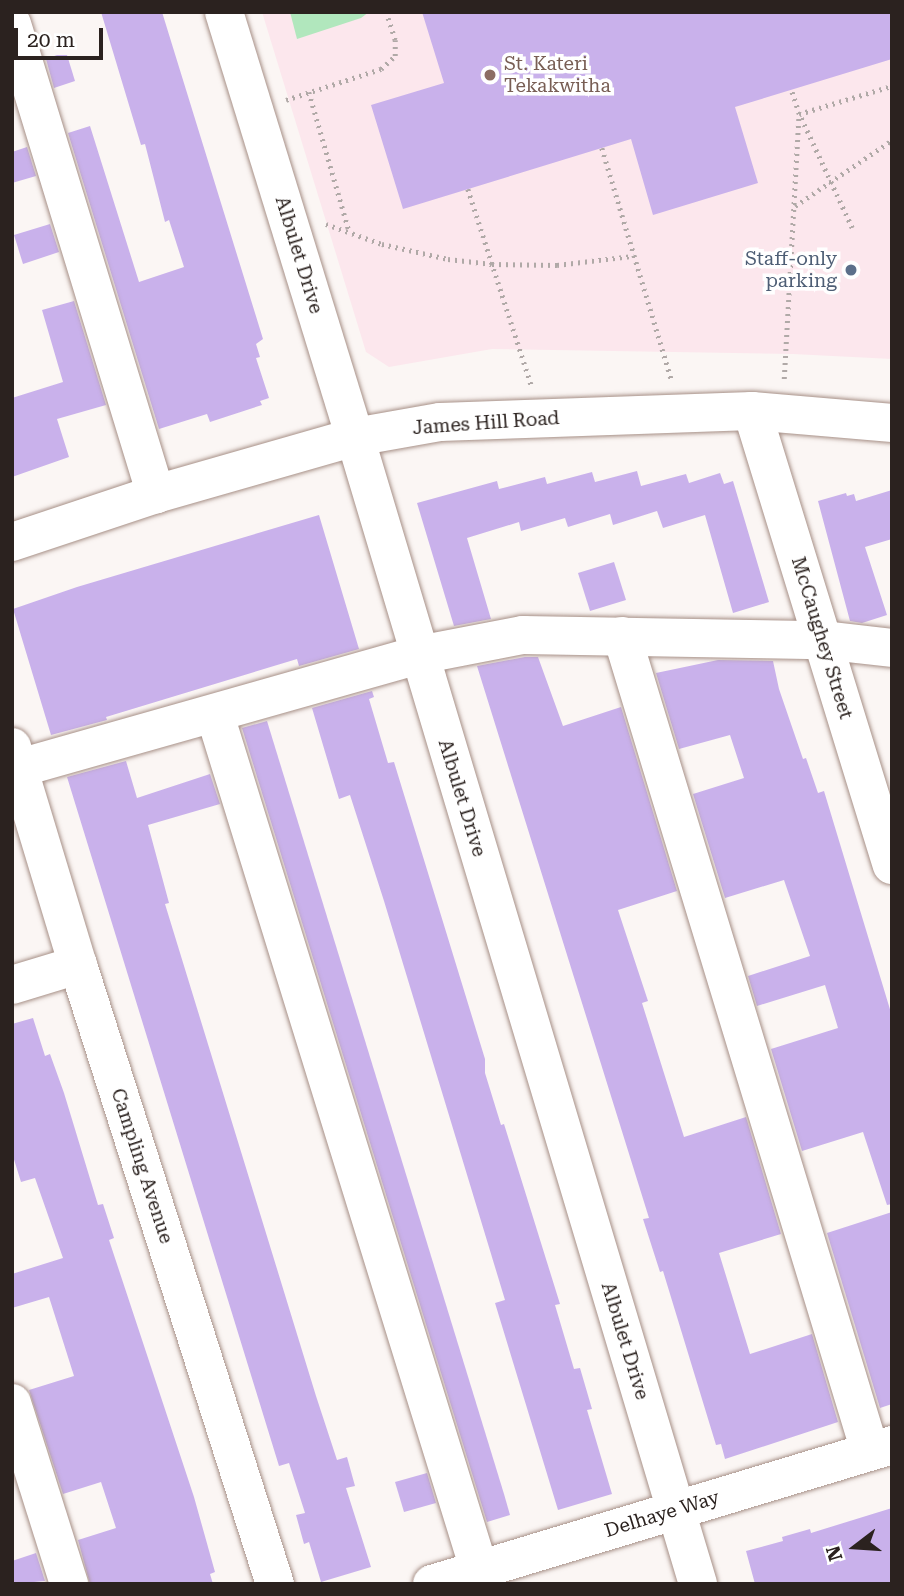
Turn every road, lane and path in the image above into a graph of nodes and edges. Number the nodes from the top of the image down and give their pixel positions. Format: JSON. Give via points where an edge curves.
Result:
{"nodes":[{"id":1,"x":224,"y":12,"type":"edge"},
{"id":2,"x":386,"y":12,"type":"edge"},
{"id":3,"x":12,"y":24,"type":"edge"},
{"id":4,"x":892,"y":86,"type":"edge"},
{"id":5,"x":791,"y":90,"type":"dead end"},
{"id":6,"x":309,"y":92,"type":"junction"},
{"id":7,"x":254,"y":110,"type":"junction"},
{"id":8,"x":799,"y":114,"type":"junction"},
{"id":9,"x":892,"y":140,"type":"edge"},
{"id":10,"x":602,"y":148,"type":"dead end"},
{"id":11,"x":833,"y":182,"type":"junction"},
{"id":12,"x":468,"y":189,"type":"dead end"},
{"id":13,"x":794,"y":206,"type":"junction"},
{"id":14,"x":852,"y":228,"type":"dead end"},
{"id":15,"x":349,"y":232,"type":"junction"},
{"id":16,"x":292,"y":234,"type":"junction"},
{"id":17,"x":633,"y":256,"type":"junction"},
{"id":18,"x":492,"y":264,"type":"junction"},
{"id":19,"x":767,"y":411,"type":"junction"},
{"id":20,"x":681,"y":412,"type":"junction"},
{"id":21,"x":542,"y":418,"type":"junction"},
{"id":22,"x":892,"y":423,"type":"edge"},
{"id":23,"x":355,"y":437,"type":"junction"},
{"id":24,"x":156,"y":494,"type":"junction"},
{"id":25,"x":12,"y":542,"type":"edge"},
{"id":26,"x":622,"y":636,"type":"junction"},
{"id":27,"x":822,"y":640,"type":"junction"},
{"id":28,"x":892,"y":648,"type":"edge"},
{"id":29,"x":419,"y":655,"type":"junction"},
{"id":30,"x":215,"y":715,"type":"junction"},
{"id":31,"x":14,"y":762,"type":"edge"},
{"id":32,"x":892,"y":865,"type":"edge"},
{"id":33,"x":78,"y":965,"type":"junction"},
{"id":34,"x":12,"y":985,"type":"edge"},
{"id":35,"x":12,"y":1403,"type":"edge"},
{"id":36,"x":881,"y":1448,"type":"edge"},
{"id":37,"x":675,"y":1510,"type":"junction"},
{"id":38,"x":479,"y":1569,"type":"junction"},
{"id":39,"x":69,"y":1584,"type":"edge"},
{"id":40,"x":275,"y":1584,"type":"edge"},
{"id":41,"x":432,"y":1584,"type":"edge"},
{"id":42,"x":698,"y":1584,"type":"edge"}],
"edges":[{"from":1,"to":7,"type":"street","name":"Albulet Drive"},
{"from":2,"to":6,"type":"path","via":[[395,56],[381,69]]},
{"from":3,"to":24,"type":"street"},
{"from":4,"to":8,"type":"path"},
{"from":5,"to":8,"type":"path"},
{"from":6,"to":7,"type":"path"},
{"from":6,"to":15,"type":"path"},
{"from":7,"to":16,"type":"street","name":"Albulet Drive"},
{"from":8,"to":11,"type":"path"},
{"from":8,"to":13,"type":"path"},
{"from":9,"to":11,"type":"path"},
{"from":10,"to":17,"type":"path"},
{"from":11,"to":13,"type":"path"},
{"from":11,"to":14,"type":"path"},
{"from":12,"to":18,"type":"path"},
{"from":13,"to":19,"type":"path"},
{"from":15,"to":16,"type":"path","via":[[327,224]]},
{"from":15,"to":18,"type":"path","via":[[420,253]]},
{"from":16,"to":23,"type":"street","name":"Albulet Drive"},
{"from":17,"to":18,"type":"path","via":[[557,265]]},
{"from":17,"to":20,"type":"path"},
{"from":18,"to":21,"type":"path"},
{"from":19,"to":20,"type":"street","name":"James Hill Road"},
{"from":19,"to":22,"type":"street","name":"James Hill Road"},
{"from":19,"to":27,"type":"street","name":"McCaughey Street"},
{"from":20,"to":21,"type":"street","name":"James Hill Road"},
{"from":21,"to":23,"type":"street","name":"James Hill Road","via":[[440,422]]},
{"from":23,"to":24,"type":"street","name":"James Hill Road"},
{"from":23,"to":29,"type":"street","name":"Albulet Drive"},
{"from":24,"to":25,"type":"street","name":"James Hill Road"},
{"from":26,"to":27,"type":"street"},
{"from":26,"to":29,"type":"street","via":[[523,635]]},
{"from":26,"to":36,"type":"street"},
{"from":27,"to":28,"type":"street"},
{"from":27,"to":32,"type":"street","name":"McCaughey Street"},
{"from":29,"to":30,"type":"street"},
{"from":29,"to":37,"type":"street","name":"Albulet Drive"},
{"from":30,"to":31,"type":"street"},
{"from":30,"to":38,"type":"street"},
{"from":31,"to":33,"type":"street","name":"Campling Avenue"},
{"from":33,"to":34,"type":"street"},
{"from":33,"to":40,"type":"street","name":"Campling Avenue"},
{"from":35,"to":39,"type":"street"},
{"from":36,"to":37,"type":"street","name":"Delhaye Way"},
{"from":37,"to":38,"type":"street","name":"Delhaye Way"},
{"from":37,"to":42,"type":"street","name":"Albulet Drive"},
{"from":38,"to":41,"type":"street","name":"Delhaye Way"}]}
